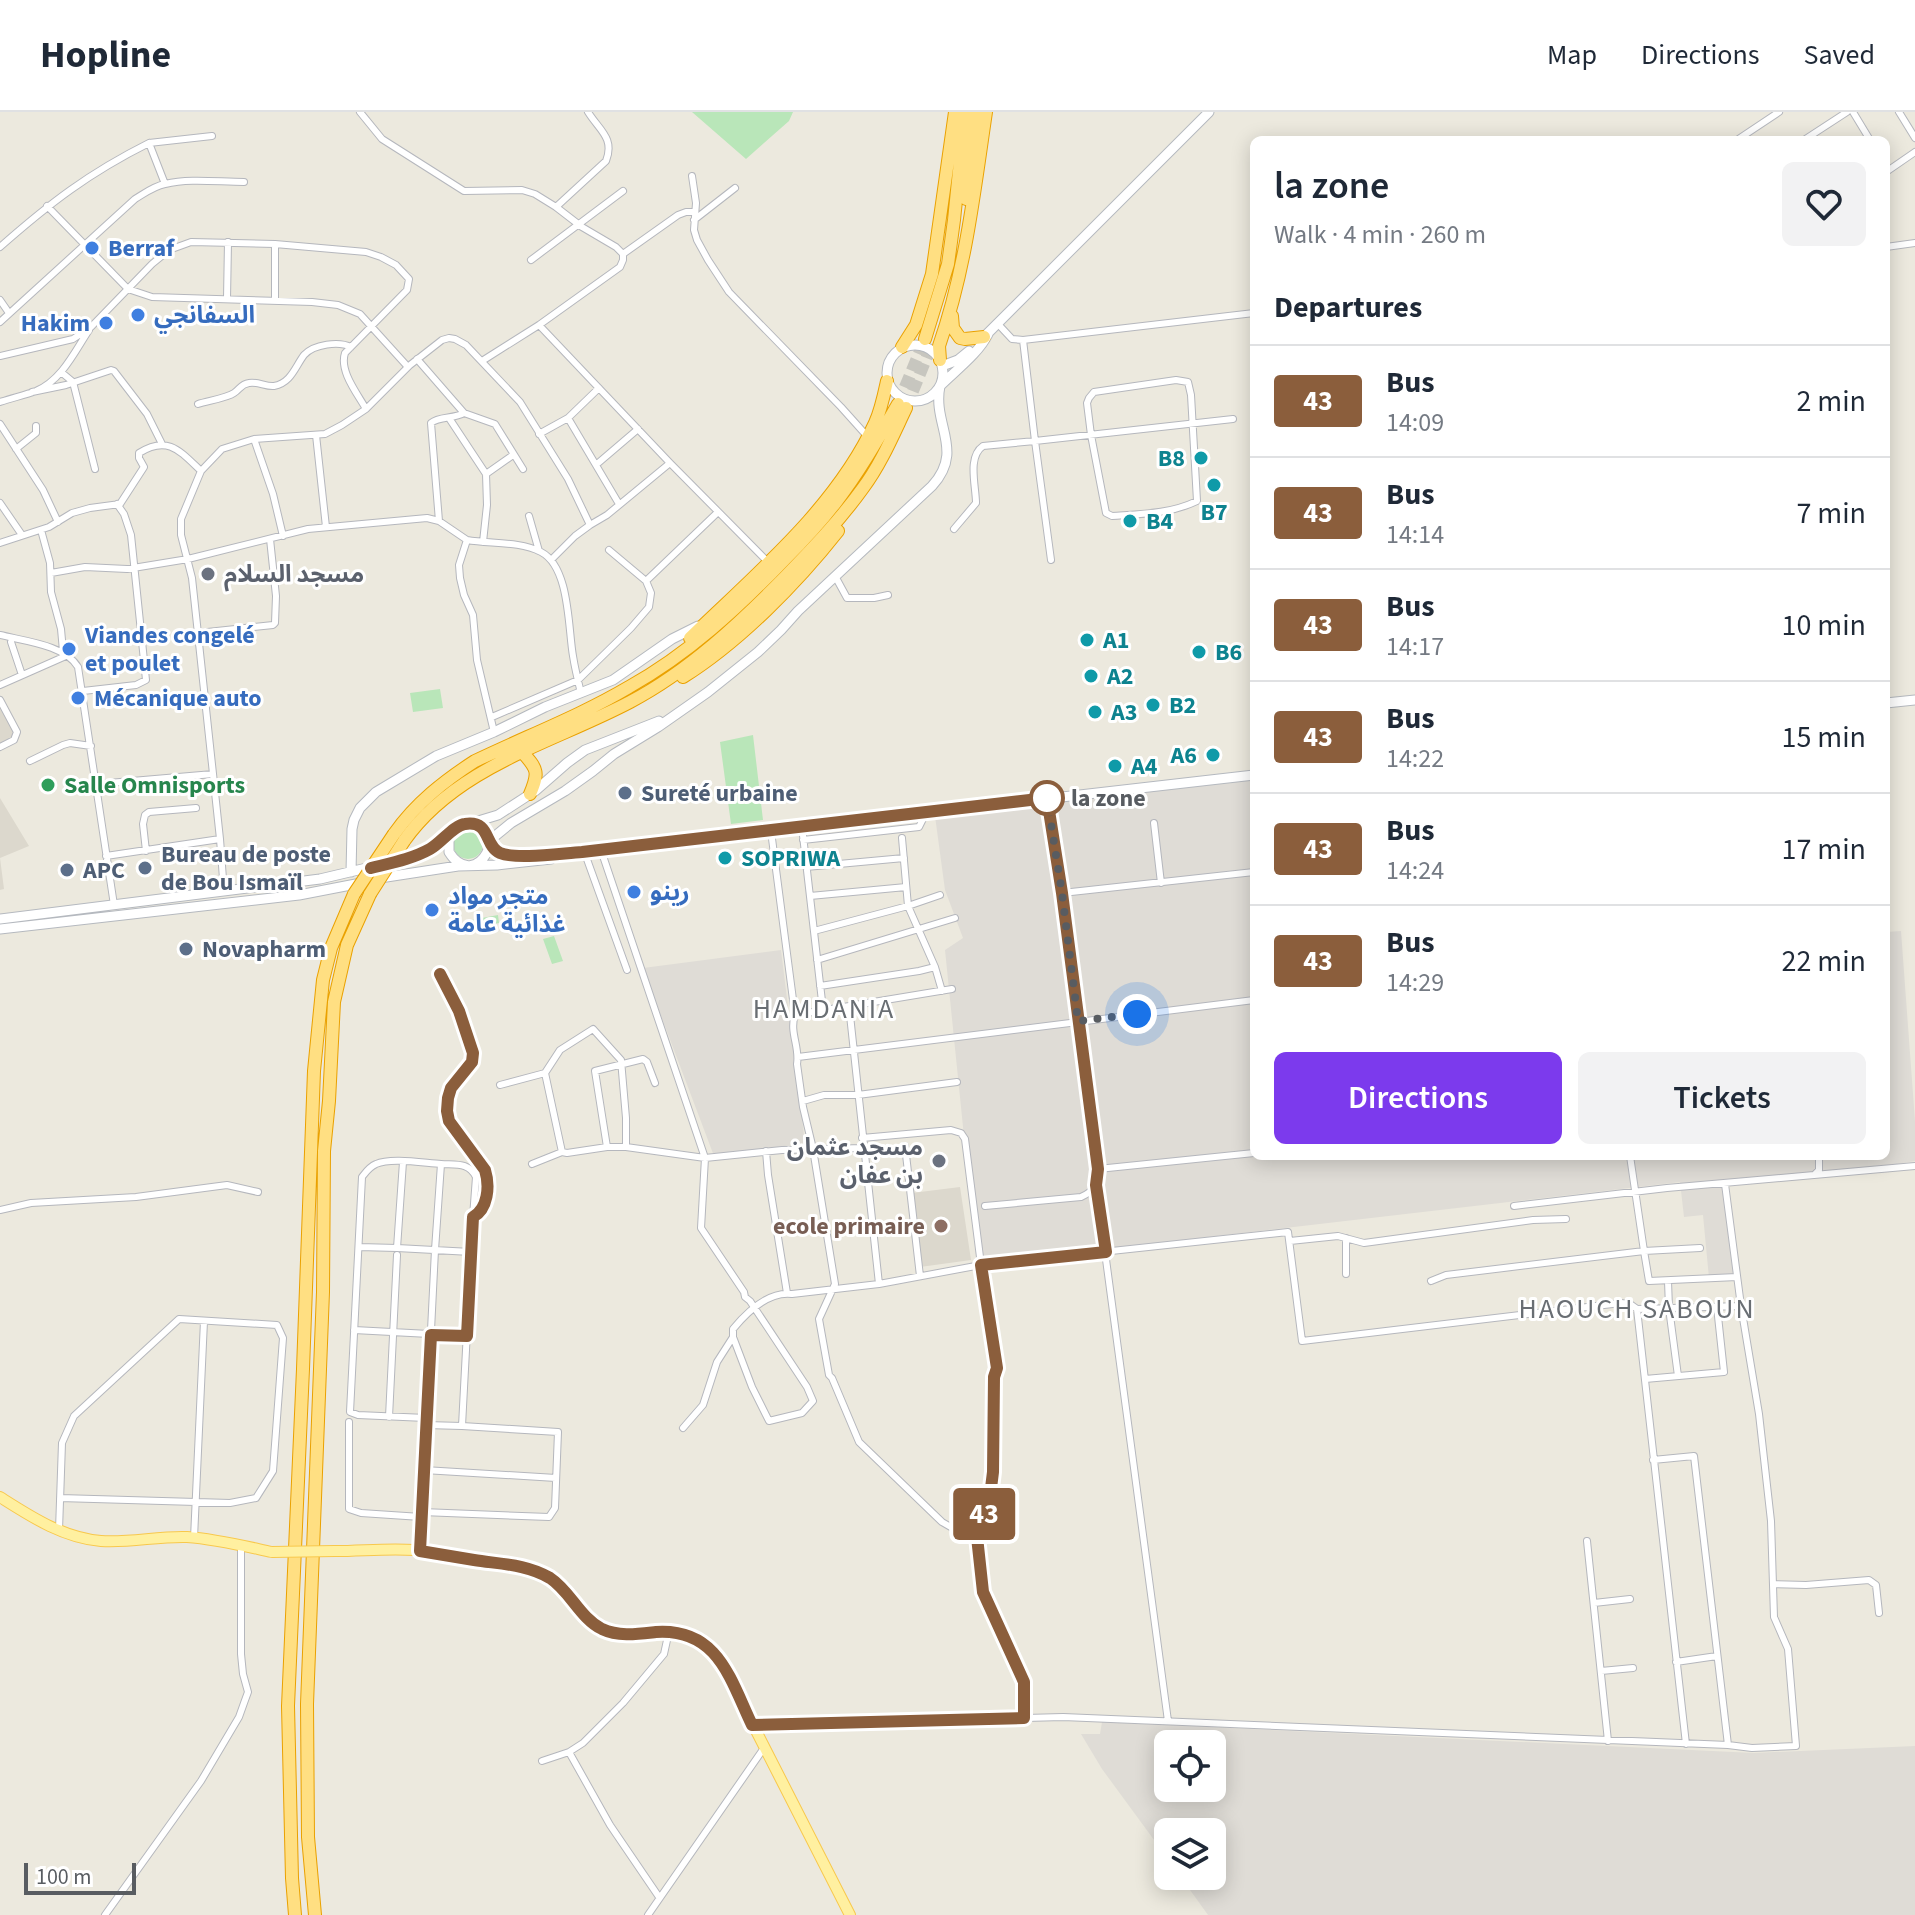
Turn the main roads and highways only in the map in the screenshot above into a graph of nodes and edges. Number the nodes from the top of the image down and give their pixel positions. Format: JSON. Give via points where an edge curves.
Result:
{"nodes":[{"id":1,"x":955,"y":112,"type":"edge"},
{"id":2,"x":965,"y":112,"type":"edge"},
{"id":3,"x":976,"y":112,"type":"edge"},
{"id":4,"x":986,"y":112,"type":"edge"},
{"id":5,"x":1209,"y":112,"type":"edge"},
{"id":6,"x":952,"y":303,"type":"junction"},
{"id":7,"x":986,"y":336,"type":"junction"},
{"id":8,"x":902,"y":347,"type":"junction"},
{"id":9,"x":941,"y":363,"type":"junction"},
{"id":10,"x":887,"y":381,"type":"junction"},
{"id":11,"x":940,"y":386,"type":"junction"},
{"id":12,"x":919,"y":401,"type":"junction"},
{"id":13,"x":947,"y":444,"type":"junction"},
{"id":14,"x":708,"y":621,"type":"junction"},
{"id":15,"x":655,"y":671,"type":"junction"},
{"id":16,"x":1915,"y":700,"type":"edge"},
{"id":17,"x":1890,"y":703,"type":"edge"},
{"id":18,"x":680,"y":711,"type":"junction"},
{"id":19,"x":598,"y":717,"type":"junction"},
{"id":20,"x":522,"y":752,"type":"junction"},
{"id":21,"x":1250,"y":775,"type":"edge"},
{"id":22,"x":530,"y":794,"type":"junction"},
{"id":23,"x":465,"y":824,"type":"junction"},
{"id":24,"x":452,"y":832,"type":"junction"},
{"id":25,"x":399,"y":838,"type":"junction"},
{"id":26,"x":490,"y":843,"type":"junction"},
{"id":27,"x":583,"y":852,"type":"junction"},
{"id":28,"x":470,"y":865,"type":"junction"},
{"id":29,"x":351,"y":872,"type":"junction"},
{"id":30,"x":0,"y":919,"type":"edge"},
{"id":31,"x":0,"y":929,"type":"edge"},
{"id":32,"x":0,"y":1497,"type":"edge"},
{"id":33,"x":295,"y":1915,"type":"edge"},
{"id":34,"x":315,"y":1915,"type":"edge"},
{"id":35,"x":850,"y":1915,"type":"edge"}],
"edges":[{"from":1,"to":8,"type":"highway","via":[[932,274],[916,325]]},
{"from":2,"to":3,"type":"highway","via":[[948,264],[929,341],[957,270]]},
{"from":4,"to":6,"type":"highway","via":[[972,216]]},
{"from":5,"to":7,"type":"main road"},
{"from":6,"to":7,"type":"highway","via":[[960,338]]},
{"from":6,"to":9,"type":"highway","via":[[939,346]]},
{"from":7,"to":9,"type":"main road","via":[[958,360]]},
{"from":7,"to":11,"type":"main road"},
{"from":8,"to":9,"type":"main road","via":[[924,346]]},
{"from":8,"to":10,"type":"main road","via":[[890,358]]},
{"from":9,"to":11,"type":"main road"},
{"from":10,"to":12,"type":"main road","via":[[899,397]]},
{"from":10,"to":14,"type":"highway","via":[[875,422],[838,484],[790,543]]},
{"from":11,"to":12,"type":"main road"},
{"from":11,"to":13,"type":"main road","via":[[938,407]]},
{"from":12,"to":13,"type":"main road","via":[[932,413]]},
{"from":12,"to":19,"type":"highway","via":[[882,473],[827,545],[764,612],[687,675],[629,709]]},
{"from":13,"to":18,"type":"main road","via":[[940,478],[758,652]]},
{"from":14,"to":15,"type":"highway"},
{"from":14,"to":29,"type":"main road","via":[[613,680],[436,756],[376,792],[356,815]]},
{"from":15,"to":19,"type":"highway","via":[[749,597],[810,533],[902,406],[864,487],[774,588],[688,665]]},
{"from":15,"to":25,"type":"highway","via":[[589,709],[475,761],[404,820]]},
{"from":16,"to":17,"type":"main road"},
{"from":18,"to":22,"type":"main road","via":[[585,750]]},
{"from":18,"to":26,"type":"main road","via":[[511,823]]},
{"from":19,"to":20,"type":"highway"},
{"from":20,"to":22,"type":"highway","via":[[536,770]]},
{"from":20,"to":25,"type":"highway","via":[[443,800]]},
{"from":21,"to":27,"type":"main road"},
{"from":22,"to":23,"type":"main road","via":[[492,817]]},
{"from":23,"to":24,"type":"main road"},
{"from":23,"to":26,"type":"main road","via":[[483,829]]},
{"from":24,"to":28,"type":"main road","via":[[452,857]]},
{"from":24,"to":29,"type":"main road","via":[[413,857]]},
{"from":25,"to":33,"type":"highway","bridge":true,"via":[[354,894],[331,948],[314,1071],[288,1706]]},
{"from":25,"to":34,"type":"highway","bridge":true,"via":[[347,945],[334,1002],[324,1151],[307,1704],[308,1837]]},
{"from":26,"to":27,"type":"main road","via":[[508,855]]},
{"from":26,"to":28,"type":"main road","via":[[484,858]]},
{"from":27,"to":28,"type":"main road"},
{"from":28,"to":31,"type":"main road","via":[[299,895]]},
{"from":29,"to":30,"type":"main road"},
{"from":32,"to":35,"type":"main road","bridge":true,"via":[[34,1519],[100,1541],[194,1538],[272,1552],[399,1549],[509,1565],[553,1580],[601,1629],[689,1635],[721,1662]]}]}
